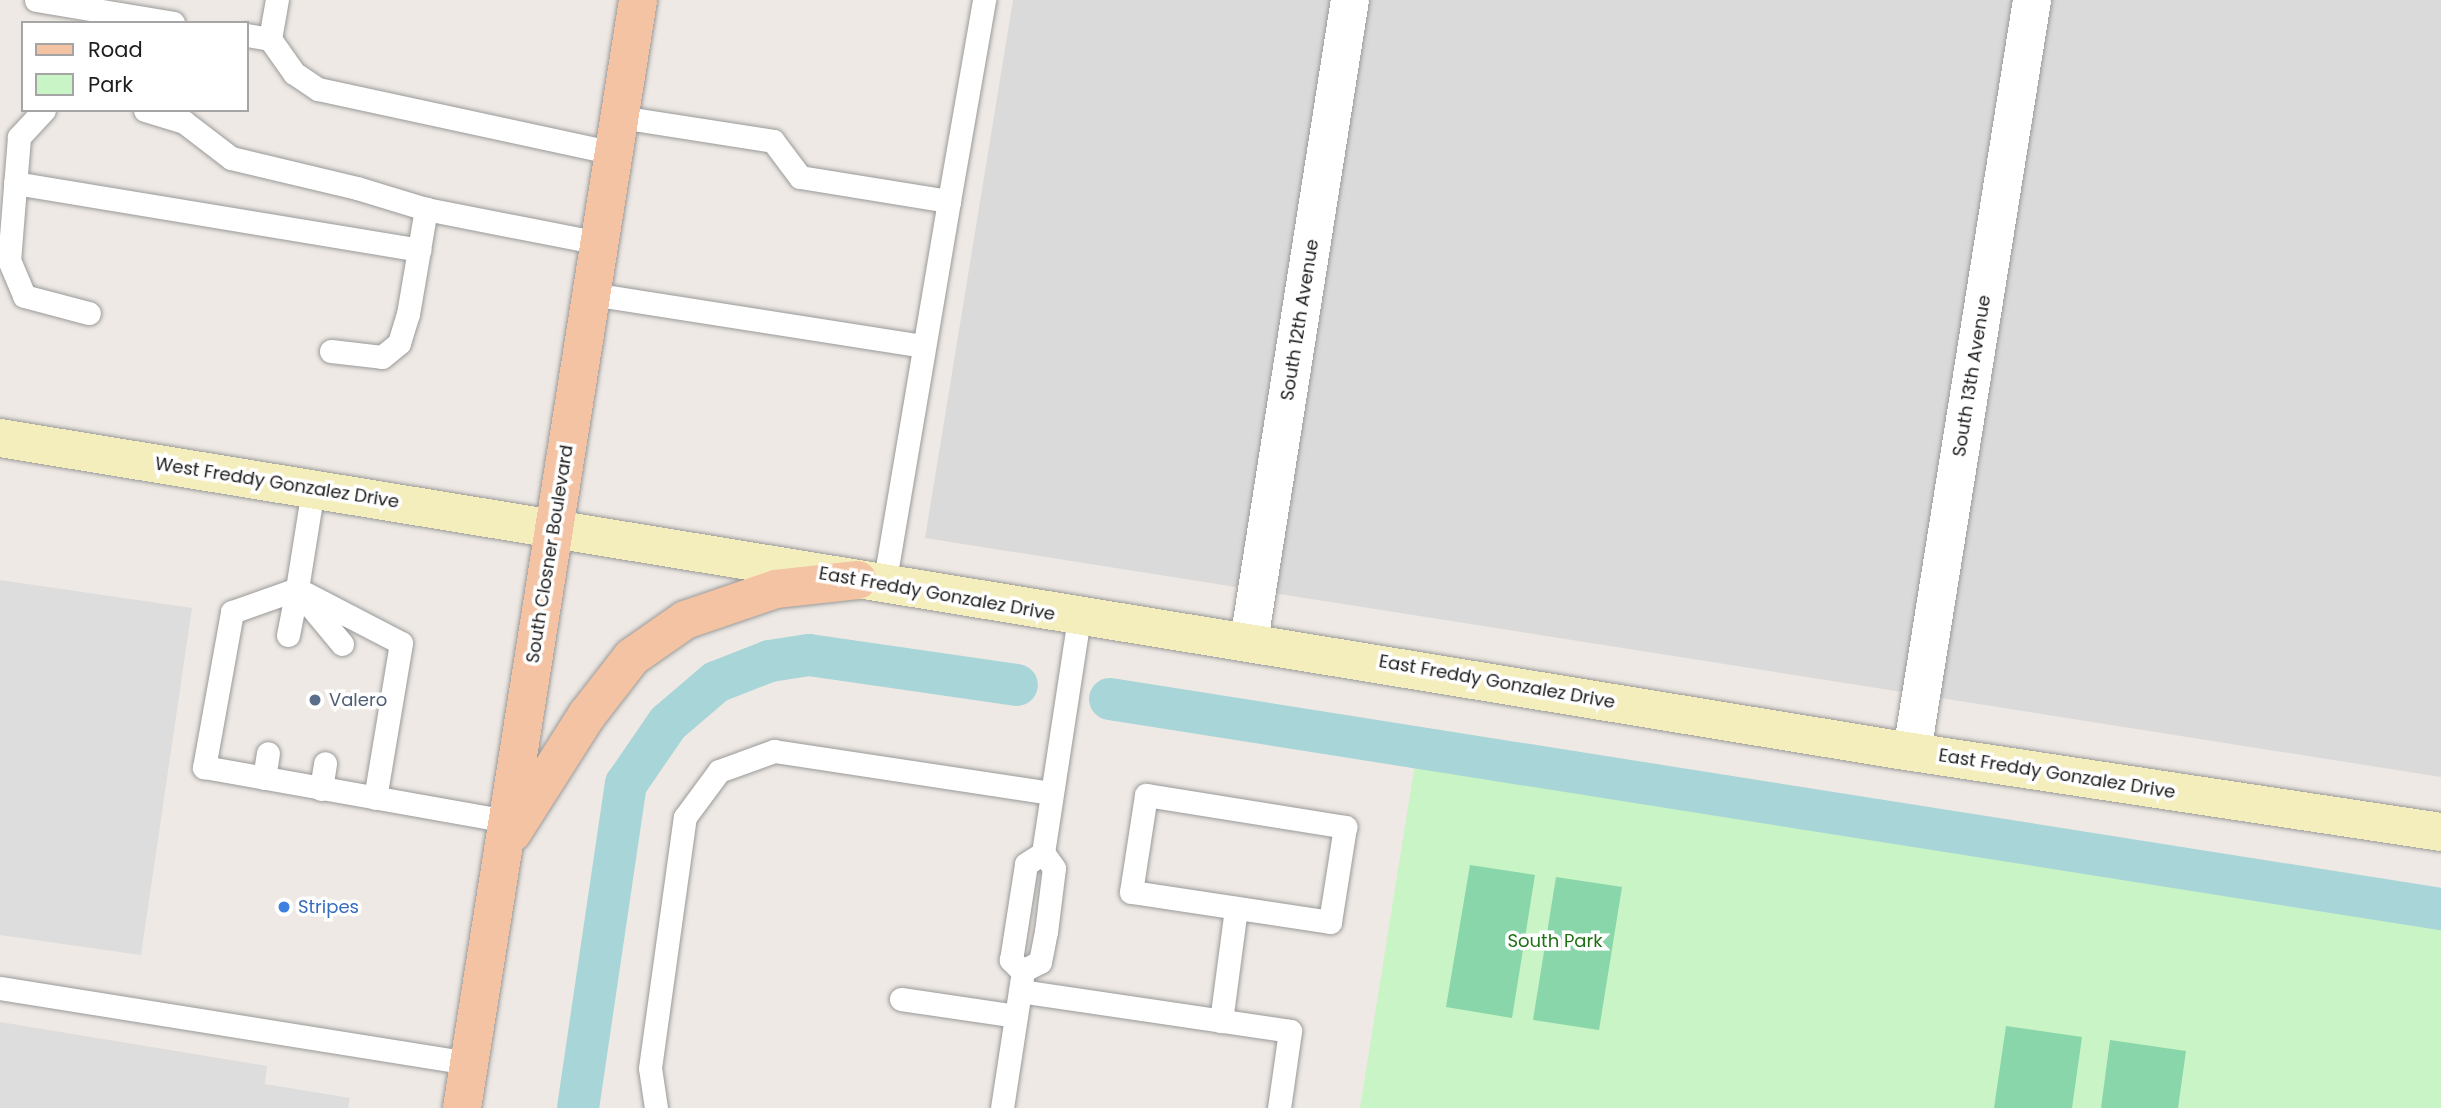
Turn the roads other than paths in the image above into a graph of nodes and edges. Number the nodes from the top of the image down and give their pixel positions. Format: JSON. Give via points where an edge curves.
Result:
{"nodes":[{"id":1,"x":36,"y":0,"type":"edge"},
{"id":2,"x":277,"y":0,"type":"edge"},
{"id":3,"x":638,"y":0,"type":"edge"},
{"id":4,"x":984,"y":0,"type":"edge"},
{"id":5,"x":1350,"y":0,"type":"edge"},
{"id":6,"x":2032,"y":0,"type":"edge"},
{"id":7,"x":161,"y":21,"type":"edge"},
{"id":8,"x":248,"y":35,"type":"edge"},
{"id":9,"x":270,"y":39,"type":"junction"},
{"id":10,"x":42,"y":112,"type":"edge"},
{"id":11,"x":152,"y":112,"type":"edge"},
{"id":12,"x":617,"y":135,"type":"junction"},
{"id":13,"x":15,"y":183,"type":"junction"},
{"id":14,"x":948,"y":201,"type":"junction"},
{"id":15,"x":426,"y":209,"type":"junction"},
{"id":16,"x":600,"y":243,"type":"junction"},
{"id":17,"x":419,"y":250,"type":"junction"},
{"id":18,"x":591,"y":294,"type":"junction"},
{"id":19,"x":89,"y":313,"type":"dead end"},
{"id":20,"x":923,"y":346,"type":"junction"},
{"id":21,"x":331,"y":351,"type":"dead end"},
{"id":22,"x":0,"y":438,"type":"edge"},
{"id":23,"x":313,"y":489,"type":"junction"},
{"id":24,"x":554,"y":529,"type":"junction"},
{"id":25,"x":871,"y":582,"type":"junction"},
{"id":26,"x":297,"y":589,"type":"junction"},
{"id":27,"x":1079,"y":617,"type":"junction"},
{"id":28,"x":288,"y":635,"type":"dead end"},
{"id":29,"x":1249,"y":641,"type":"junction"},
{"id":30,"x":342,"y":644,"type":"dead end"},
{"id":31,"x":1912,"y":752,"type":"junction"},
{"id":32,"x":268,"y":753,"type":"dead end"},
{"id":33,"x":326,"y":763,"type":"dead end"},
{"id":34,"x":264,"y":778,"type":"junction"},
{"id":35,"x":321,"y":789,"type":"junction"},
{"id":36,"x":1052,"y":793,"type":"junction"},
{"id":37,"x":375,"y":798,"type":"junction"},
{"id":38,"x":2441,"y":832,"type":"edge"},
{"id":39,"x":505,"y":834,"type":"junction"},
{"id":40,"x":1236,"y":908,"type":"junction"},
{"id":41,"x":1021,"y":981,"type":"junction"},
{"id":42,"x":0,"y":988,"type":"edge"},
{"id":43,"x":901,"y":999,"type":"dead end"},
{"id":44,"x":1016,"y":1016,"type":"junction"},
{"id":45,"x":1221,"y":1021,"type":"junction"},
{"id":46,"x":469,"y":1063,"type":"junction"},
{"id":47,"x":462,"y":1108,"type":"edge"},
{"id":48,"x":656,"y":1108,"type":"edge"},
{"id":49,"x":1002,"y":1108,"type":"edge"},
{"id":50,"x":1279,"y":1108,"type":"edge"}],
"edges":[{"from":1,"to":7,"type":"lane"},
{"from":2,"to":9,"type":"lane"},
{"from":3,"to":12,"type":"main road","name":"South Closner Boulevard"},
{"from":4,"to":14,"type":"lane"},
{"from":5,"to":29,"type":"street","name":"South 12th Avenue"},
{"from":6,"to":31,"type":"street","name":"South 13th Avenue"},
{"from":8,"to":9,"type":"lane"},
{"from":9,"to":12,"type":"lane","via":[[294,73],[318,89]]},
{"from":10,"to":13,"type":"lane","via":[[19,137]]},
{"from":11,"to":15,"type":"lane","via":[[184,122],[231,158]]},
{"from":12,"to":14,"type":"lane","via":[[773,141],[800,177]]},
{"from":12,"to":16,"type":"main road","name":"South Closner Boulevard"},
{"from":13,"to":17,"type":"lane"},
{"from":13,"to":19,"type":"lane","via":[[9,260],[24,296]]},
{"from":14,"to":20,"type":"lane"},
{"from":15,"to":16,"type":"lane"},
{"from":15,"to":17,"type":"lane"},
{"from":16,"to":18,"type":"main road","name":"South Closner Boulevard"},
{"from":17,"to":21,"type":"lane","via":[[399,343],[382,357]]},
{"from":18,"to":20,"type":"lane"},
{"from":18,"to":24,"type":"main road","name":"South Closner Boulevard"},
{"from":20,"to":25,"type":"lane"},
{"from":22,"to":23,"type":"main road","name":"West Freddy Gonzalez Drive"},
{"from":23,"to":24,"type":"main road","name":"West Freddy Gonzalez Drive"},
{"from":23,"to":26,"type":"lane"},
{"from":24,"to":25,"type":"main road","name":"East Freddy Gonzalez Drive"},
{"from":24,"to":39,"type":"main road","name":"South Closner Boulevard"},
{"from":25,"to":27,"type":"main road","name":"East Freddy Gonzalez Drive"},
{"from":25,"to":39,"type":"main road","via":[[776,589],[685,620],[632,657]]},
{"from":26,"to":28,"type":"lane"},
{"from":26,"to":30,"type":"lane"},
{"from":26,"to":34,"type":"lane","via":[[232,612],[204,767]]},
{"from":26,"to":37,"type":"lane","via":[[401,643]]},
{"from":27,"to":29,"type":"main road","name":"East Freddy Gonzalez Drive"},
{"from":27,"to":36,"type":"lane"},
{"from":29,"to":31,"type":"main road","name":"East Freddy Gonzalez Drive"},
{"from":31,"to":38,"type":"main road","name":"East Freddy Gonzalez Drive"},
{"from":32,"to":34,"type":"lane"},
{"from":33,"to":35,"type":"lane"},
{"from":34,"to":35,"type":"lane"},
{"from":35,"to":37,"type":"lane"},
{"from":36,"to":41,"type":"lane","via":[[1044,853],[1054,868],[1046,932],[1040,962]]},
{"from":36,"to":48,"type":"lane","via":[[775,751],[719,771],[685,817],[650,1068]]},
{"from":37,"to":39,"type":"lane"},
{"from":39,"to":46,"type":"main road","name":"South Closner Boulevard"},
{"from":40,"to":40,"type":"lane","via":[[1131,892],[1146,795],[1345,827],[1330,922]]},
{"from":40,"to":45,"type":"lane"},
{"from":41,"to":44,"type":"lane"},
{"from":41,"to":45,"type":"lane"},
{"from":42,"to":46,"type":"lane"},
{"from":43,"to":44,"type":"lane"},
{"from":44,"to":49,"type":"lane"},
{"from":45,"to":50,"type":"lane","via":[[1290,1031]]},
{"from":46,"to":47,"type":"main road","name":"South Closner Boulevard"}]}
